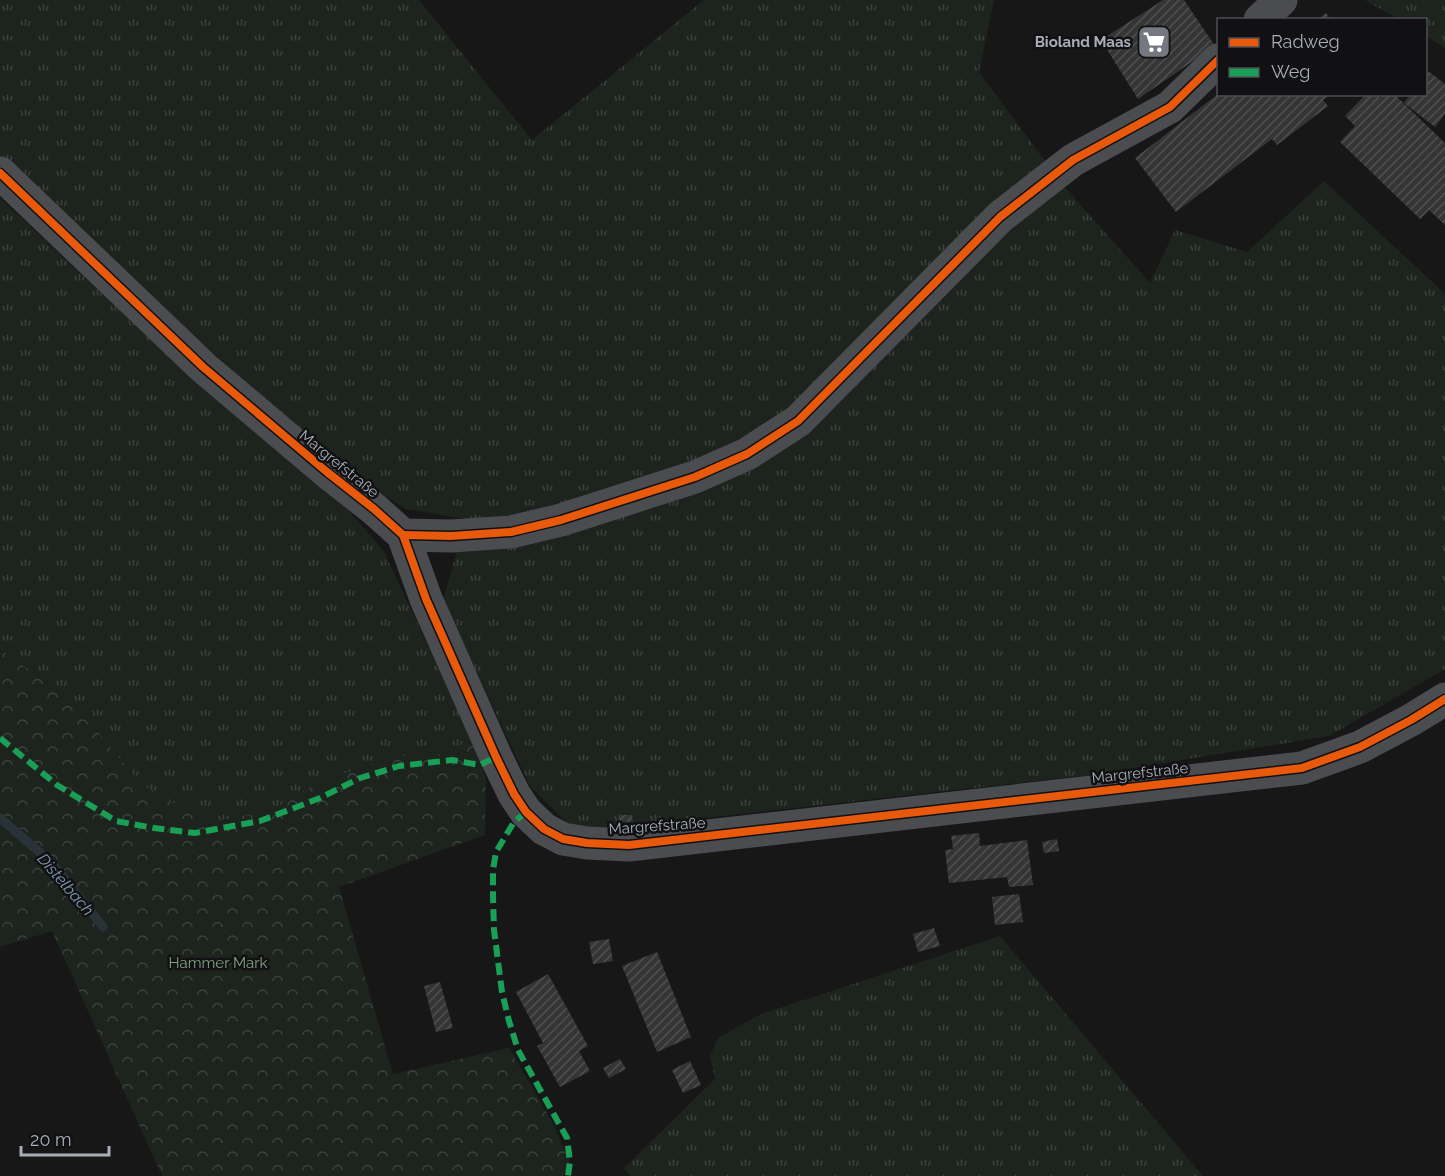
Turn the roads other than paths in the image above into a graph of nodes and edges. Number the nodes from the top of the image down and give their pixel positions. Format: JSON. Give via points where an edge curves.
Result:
{"nodes":[{"id":1,"x":1281,"y":0,"type":"edge"},
{"id":2,"x":1262,"y":18,"type":"edge"},
{"id":3,"x":1217,"y":61,"type":"edge"},
{"id":4,"x":0,"y":173,"type":"edge"},
{"id":5,"x":403,"y":535,"type":"junction"},
{"id":6,"x":1445,"y":699,"type":"edge"}],
"edges":[{"from":1,"to":2,"type":"street"},
{"from":3,"to":5,"type":"street","via":[[1170,107],[1073,160],[1000,217],[798,421],[747,454],[695,477],[511,532]]},
{"from":4,"to":5,"type":"street","name":"Margrefstraße","via":[[203,367]]},
{"from":5,"to":6,"type":"street","name":"Margrefstraße","via":[[426,599],[514,794],[544,829],[563,839],[587,843],[629,845],[1302,768],[1360,747]]}]}
